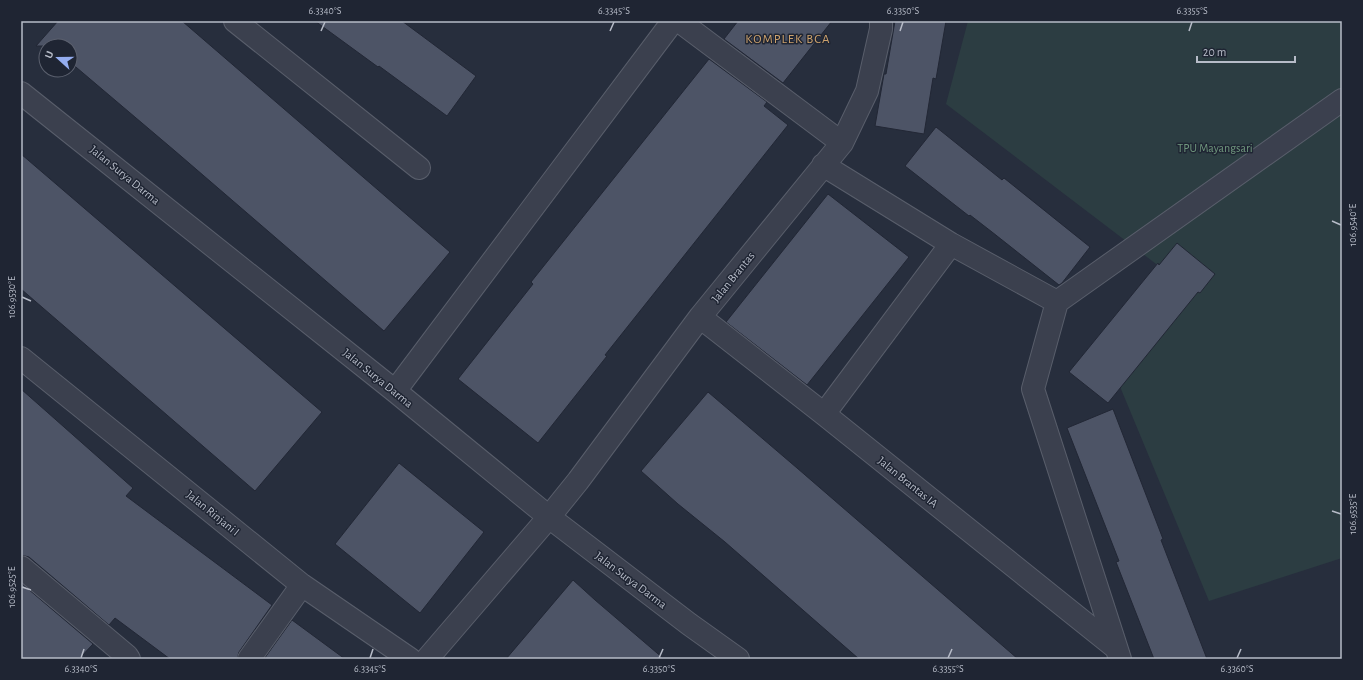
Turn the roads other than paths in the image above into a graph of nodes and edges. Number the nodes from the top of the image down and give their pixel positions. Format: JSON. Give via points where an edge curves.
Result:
{"nodes":[{"id":1,"x":235,"y":21,"type":"edge"},
{"id":2,"x":673,"y":21,"type":"edge"},
{"id":3,"x":679,"y":21,"type":"edge"},
{"id":4,"x":881,"y":21,"type":"edge"},
{"id":5,"x":21,"y":93,"type":"edge"},
{"id":6,"x":1342,"y":100,"type":"edge"},
{"id":7,"x":842,"y":143,"type":"junction"},
{"id":8,"x":823,"y":165,"type":"junction"},
{"id":9,"x":419,"y":168,"type":"dead end"},
{"id":10,"x":951,"y":244,"type":"junction"},
{"id":11,"x":1057,"y":302,"type":"junction"},
{"id":12,"x":700,"y":318,"type":"junction"},
{"id":13,"x":21,"y":358,"type":"edge"},
{"id":14,"x":395,"y":391,"type":"junction"},
{"id":15,"x":824,"y":414,"type":"junction"},
{"id":16,"x":550,"y":517,"type":"junction"},
{"id":17,"x":21,"y":567,"type":"edge"},
{"id":18,"x":302,"y":584,"type":"junction"},
{"id":19,"x":1118,"y":653,"type":"edge"},
{"id":20,"x":129,"y":659,"type":"edge"},
{"id":21,"x":249,"y":659,"type":"edge"},
{"id":22,"x":410,"y":659,"type":"edge"},
{"id":23,"x":427,"y":659,"type":"edge"},
{"id":24,"x":738,"y":659,"type":"edge"}],
"edges":[{"from":1,"to":9,"type":"street"},
{"from":2,"to":14,"type":"street"},
{"from":3,"to":7,"type":"street"},
{"from":4,"to":7,"type":"street","name":"Jalan Brantas","via":[[867,91]]},
{"from":5,"to":14,"type":"street","name":"Jalan Surya Darma"},
{"from":6,"to":11,"type":"street"},
{"from":7,"to":8,"type":"street","name":"Jalan Brantas"},
{"from":8,"to":10,"type":"street"},
{"from":8,"to":12,"type":"street","name":"Jalan Brantas"},
{"from":10,"to":11,"type":"street"},
{"from":10,"to":15,"type":"street"},
{"from":11,"to":19,"type":"street","via":[[1033,389]]},
{"from":12,"to":15,"type":"street","name":"Jalan Brantas IA"},
{"from":12,"to":16,"type":"street","name":"Jalan Brantas"},
{"from":13,"to":18,"type":"street","name":"Jalan Rinjani I"},
{"from":14,"to":16,"type":"street","name":"Jalan Surya Darma"},
{"from":15,"to":19,"type":"street","name":"Jalan Brantas IA"},
{"from":16,"to":23,"type":"street"},
{"from":16,"to":24,"type":"street","name":"Jalan Surya Darma"},
{"from":17,"to":20,"type":"street"},
{"from":18,"to":21,"type":"street"},
{"from":18,"to":22,"type":"street","name":"Jalan Rinjani I"}]}
